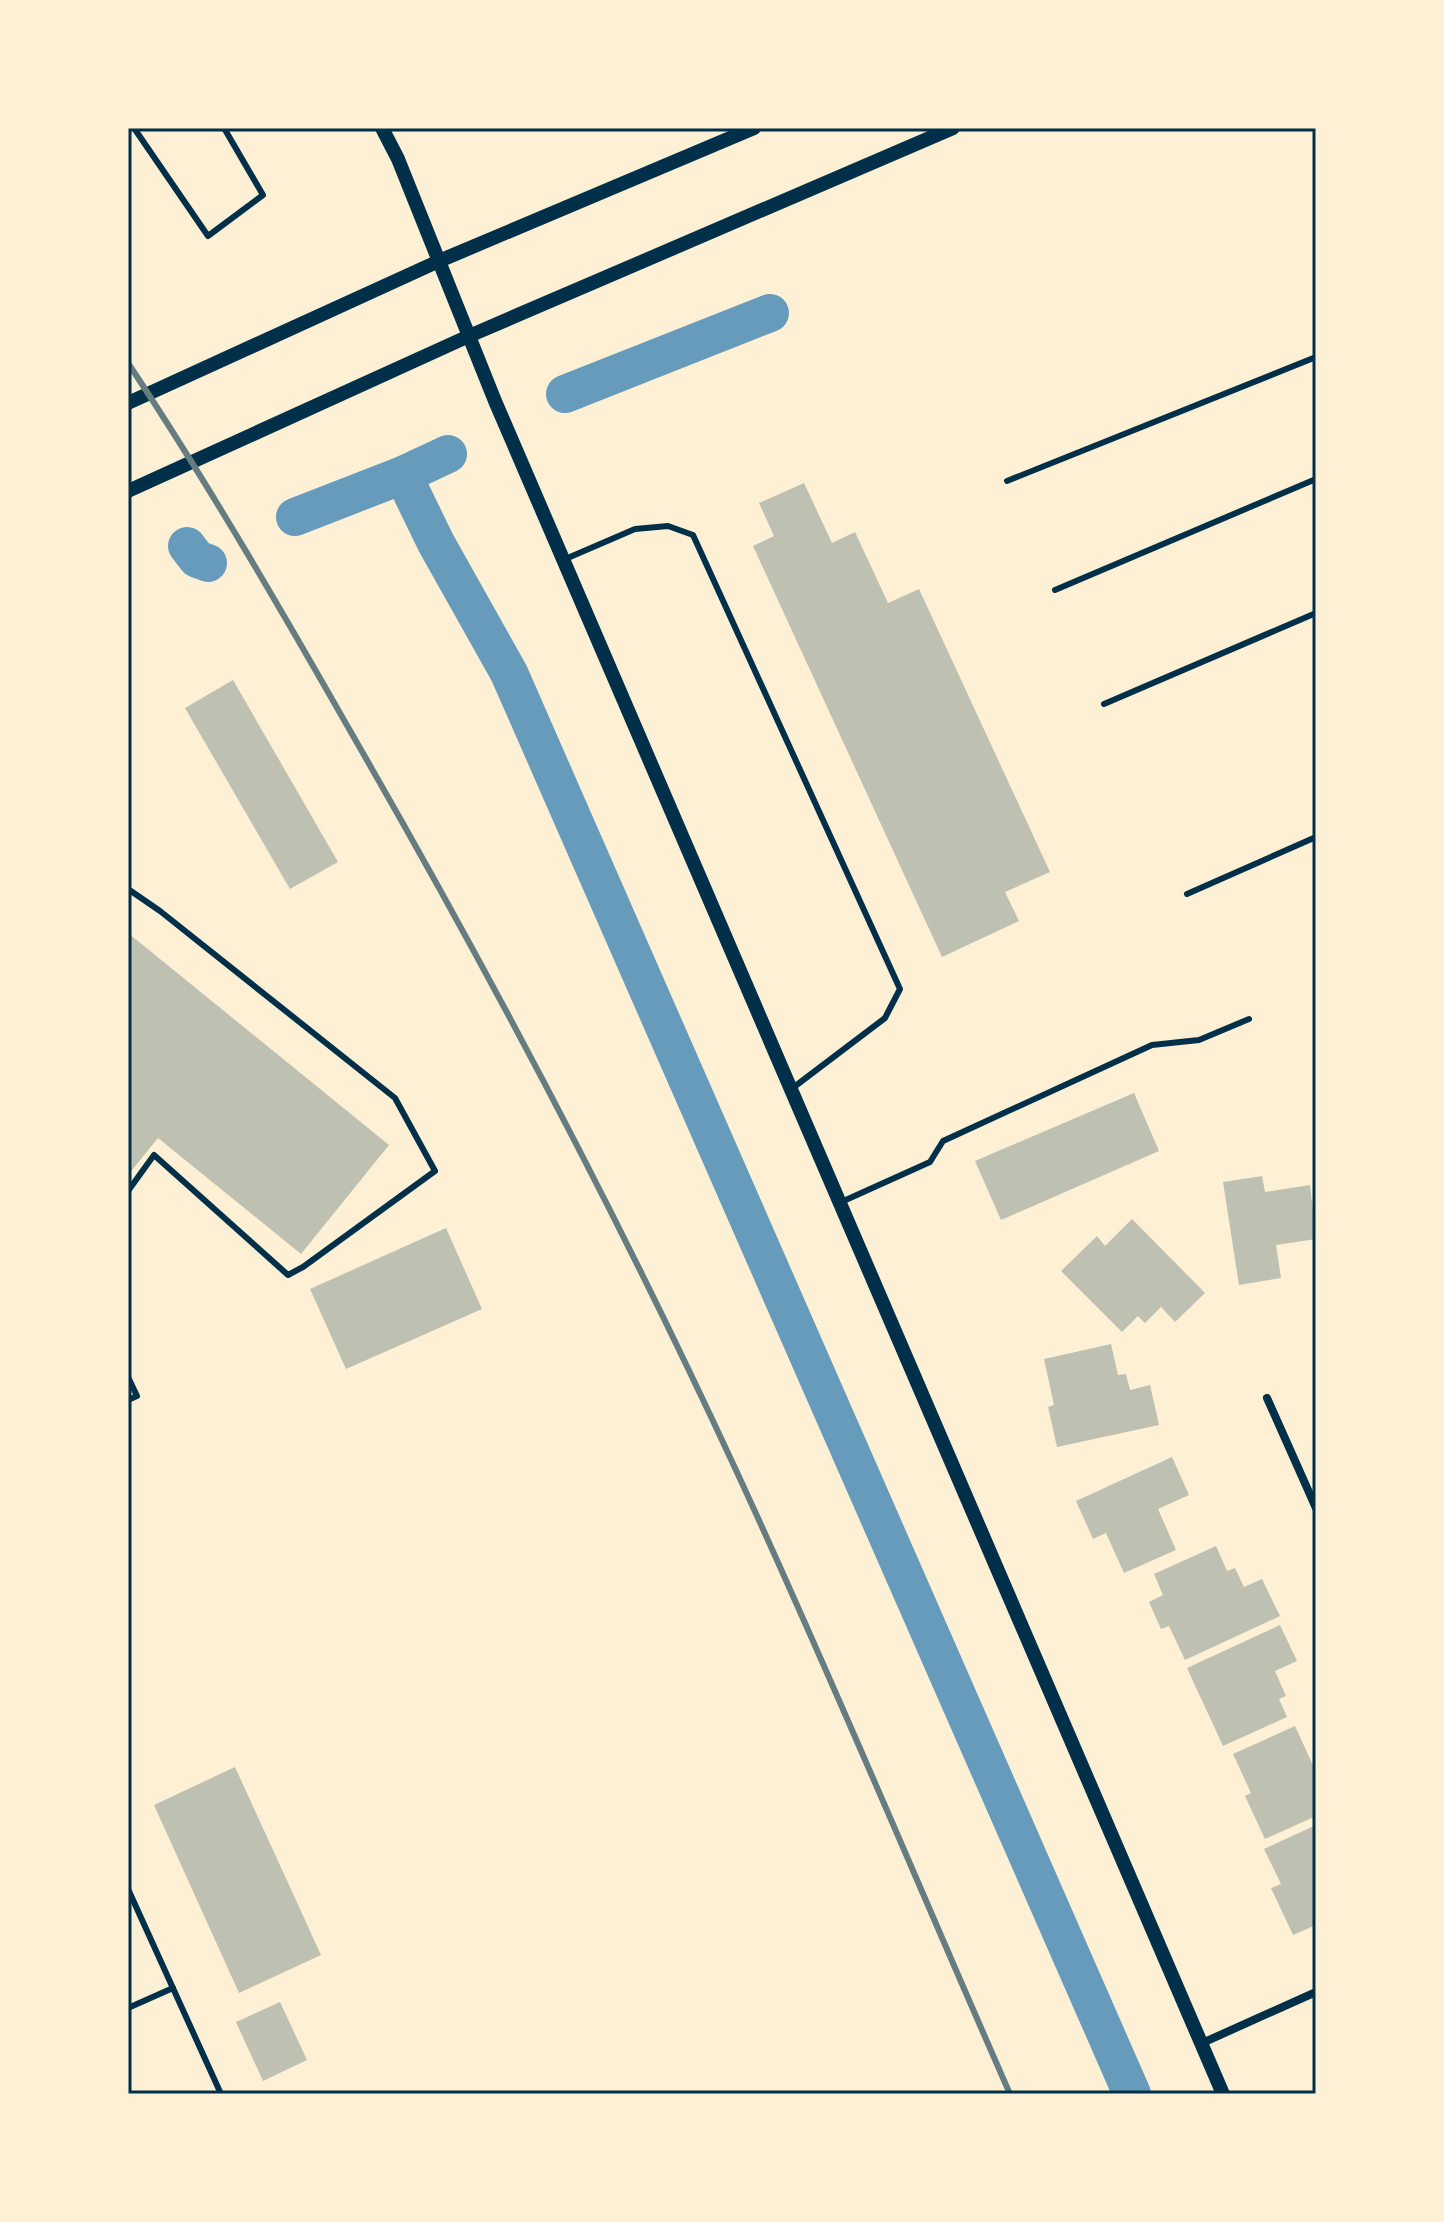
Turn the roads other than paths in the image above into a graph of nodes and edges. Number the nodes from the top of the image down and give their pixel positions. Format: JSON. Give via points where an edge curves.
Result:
{"nodes":[{"id":1,"x":134,"y":128,"type":"edge"},
{"id":2,"x":224,"y":128,"type":"edge"},
{"id":3,"x":382,"y":128,"type":"edge"},
{"id":4,"x":754,"y":128,"type":"edge"},
{"id":5,"x":953,"y":128,"type":"edge"},
{"id":6,"x":439,"y":261,"type":"junction"},
{"id":7,"x":469,"y":336,"type":"junction"},
{"id":8,"x":1316,"y":357,"type":"edge"},
{"id":9,"x":128,"y":403,"type":"edge"},
{"id":10,"x":1316,"y":479,"type":"edge"},
{"id":11,"x":1007,"y":481,"type":"dead end"},
{"id":12,"x":128,"y":491,"type":"edge"},
{"id":13,"x":563,"y":560,"type":"junction"},
{"id":14,"x":1055,"y":590,"type":"dead end"},
{"id":15,"x":1316,"y":613,"type":"edge"},
{"id":16,"x":1104,"y":704,"type":"dead end"},
{"id":17,"x":1316,"y":837,"type":"edge"},
{"id":18,"x":128,"y":889,"type":"edge"},
{"id":19,"x":1187,"y":894,"type":"dead end"},
{"id":20,"x":1249,"y":1019,"type":"dead end"},
{"id":21,"x":790,"y":1090,"type":"junction"},
{"id":22,"x":128,"y":1191,"type":"edge"},
{"id":23,"x":839,"y":1203,"type":"junction"},
{"id":24,"x":128,"y":1377,"type":"edge"},
{"id":25,"x":1267,"y":1398,"type":"dead end"},
{"id":26,"x":128,"y":1400,"type":"edge"},
{"id":27,"x":1316,"y":1508,"type":"edge"},
{"id":28,"x":128,"y":1889,"type":"edge"},
{"id":29,"x":173,"y":1988,"type":"junction"},
{"id":30,"x":1316,"y":1992,"type":"edge"},
{"id":31,"x":128,"y":2008,"type":"edge"},
{"id":32,"x":1200,"y":2044,"type":"junction"},
{"id":33,"x":221,"y":2094,"type":"edge"},
{"id":34,"x":1223,"y":2094,"type":"edge"}],
"edges":[{"from":1,"to":2,"type":"lane","via":[[208,236],[263,195]]},
{"from":3,"to":6,"type":"street"},
{"from":4,"to":6,"type":"street"},
{"from":5,"to":7,"type":"street"},
{"from":6,"to":7,"type":"street"},
{"from":6,"to":9,"type":"street"},
{"from":7,"to":12,"type":"street"},
{"from":7,"to":13,"type":"street"},
{"from":8,"to":11,"type":"lane"},
{"from":10,"to":14,"type":"lane"},
{"from":13,"to":21,"type":"street"},
{"from":13,"to":21,"type":"lane","via":[[635,529],[668,526],[693,535],[900,989],[885,1018]]},
{"from":15,"to":16,"type":"lane"},
{"from":17,"to":19,"type":"lane"},
{"from":18,"to":22,"type":"lane","via":[[395,1098],[435,1171],[288,1275],[154,1155]]},
{"from":20,"to":23,"type":"lane","via":[[1199,1040],[1152,1045],[943,1141],[930,1162]]},
{"from":21,"to":23,"type":"street"},
{"from":23,"to":32,"type":"street"},
{"from":24,"to":26,"type":"lane","via":[[137,1396]]},
{"from":25,"to":27,"type":"street"},
{"from":28,"to":29,"type":"lane"},
{"from":29,"to":31,"type":"lane"},
{"from":29,"to":33,"type":"lane"},
{"from":30,"to":32,"type":"street"},
{"from":32,"to":34,"type":"street"}]}
